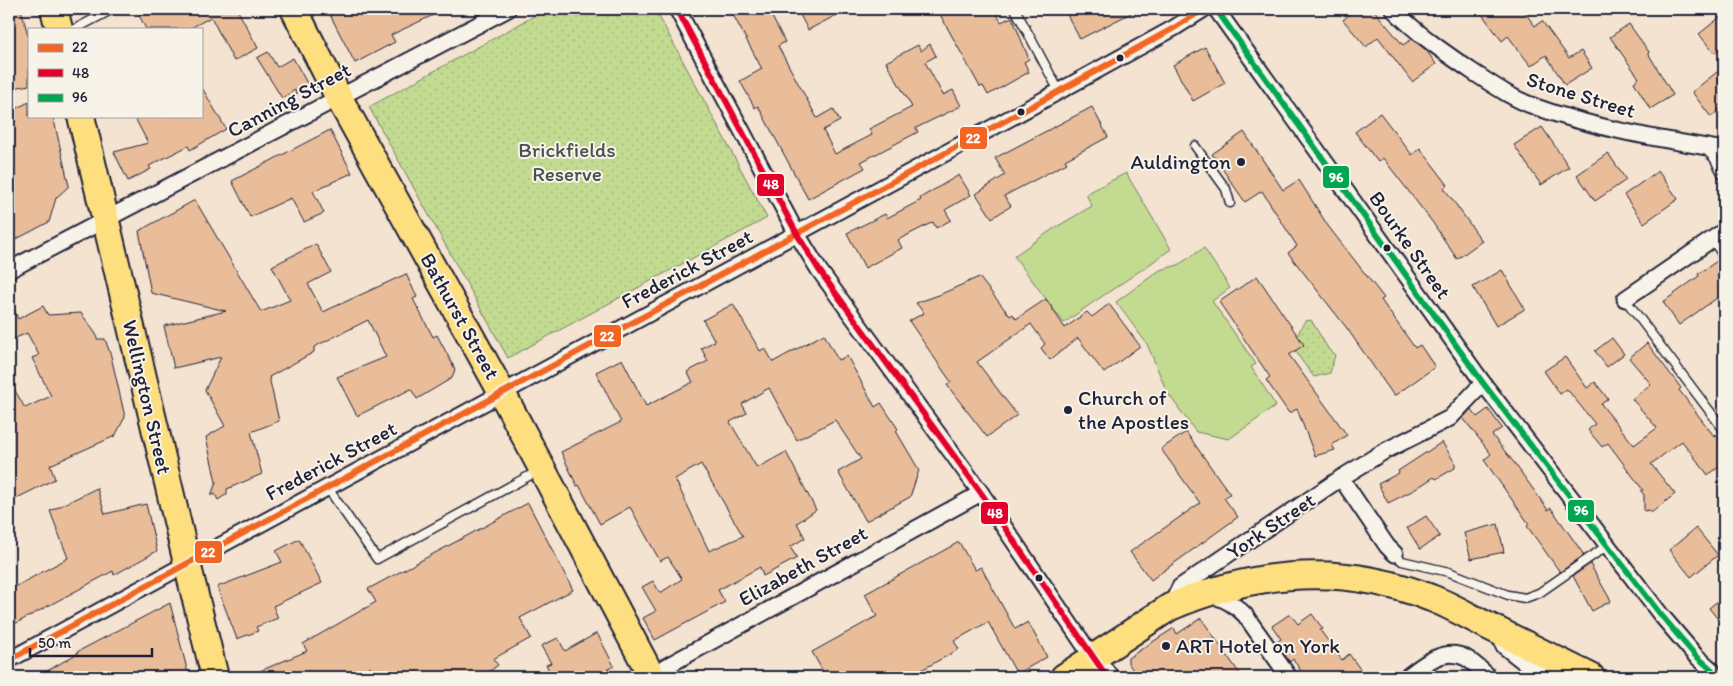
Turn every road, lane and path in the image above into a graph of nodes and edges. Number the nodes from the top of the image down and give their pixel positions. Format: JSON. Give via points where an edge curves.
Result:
{"nodes":[{"id":1,"x":54,"y":9,"type":"edge"},
{"id":2,"x":111,"y":9,"type":"edge"},
{"id":3,"x":294,"y":9,"type":"edge"},
{"id":4,"x":508,"y":9,"type":"edge"},
{"id":5,"x":677,"y":9,"type":"edge"},
{"id":6,"x":1015,"y":9,"type":"edge"},
{"id":7,"x":1216,"y":9,"type":"edge"},
{"id":8,"x":1393,"y":9,"type":"edge"},
{"id":9,"x":1198,"y":11,"type":"edge"},
{"id":10,"x":59,"y":28,"type":"edge"},
{"id":11,"x":77,"y":28,"type":"edge"},
{"id":12,"x":1059,"y":91,"type":"junction"},
{"id":13,"x":339,"y":98,"type":"junction"},
{"id":14,"x":81,"y":118,"type":"edge"},
{"id":15,"x":1195,"y":146,"type":"dead end"},
{"id":16,"x":1703,"y":146,"type":"junction"},
{"id":17,"x":1724,"y":150,"type":"edge"},
{"id":18,"x":1724,"y":177,"type":"edge"},
{"id":19,"x":1230,"y":203,"type":"dead end"},
{"id":20,"x":105,"y":220,"type":"junction"},
{"id":21,"x":797,"y":234,"type":"junction"},
{"id":22,"x":1718,"y":235,"type":"edge"},
{"id":23,"x":1724,"y":257,"type":"edge"},
{"id":24,"x":9,"y":270,"type":"edge"},
{"id":25,"x":1625,"y":299,"type":"joint"},
{"id":26,"x":1483,"y":383,"type":"junction"},
{"id":27,"x":502,"y":393,"type":"junction"},
{"id":28,"x":1724,"y":430,"type":"edge"},
{"id":29,"x":542,"y":468,"type":"junction"},
{"id":30,"x":1341,"y":478,"type":"junction"},
{"id":31,"x":327,"y":487,"type":"junction"},
{"id":32,"x":981,"y":493,"type":"junction"},
{"id":33,"x":1608,"y":545,"type":"junction"},
{"id":34,"x":1395,"y":554,"type":"joint"},
{"id":35,"x":187,"y":563,"type":"junction"},
{"id":36,"x":1206,"y":592,"type":"junction"},
{"id":37,"x":1170,"y":607,"type":"junction"},
{"id":38,"x":1459,"y":611,"type":"junction"},
{"id":39,"x":9,"y":660,"type":"edge"},
{"id":40,"x":1100,"y":668,"type":"edge"},
{"id":41,"x":1718,"y":674,"type":"edge"},
{"id":42,"x":1487,"y":675,"type":"dead end"},
{"id":43,"x":216,"y":677,"type":"edge"},
{"id":44,"x":650,"y":677,"type":"edge"},
{"id":45,"x":1064,"y":677,"type":"edge"},
{"id":46,"x":1289,"y":677,"type":"edge"},
{"id":47,"x":1407,"y":677,"type":"edge"},
{"id":48,"x":1548,"y":677,"type":"edge"},
{"id":49,"x":1591,"y":677,"type":"edge"}],
"edges":[{"from":1,"to":10,"type":"highway"},
{"from":2,"to":11,"type":"lane"},
{"from":3,"to":13,"type":"highway","name":"Bathurst Street"},
{"from":4,"to":13,"type":"street","name":"Canning Street"},
{"from":5,"to":21,"type":"street"},
{"from":6,"to":12,"type":"lane"},
{"from":7,"to":26,"type":"street","name":"Bourke Street"},
{"from":8,"to":16,"type":"street","name":"Stone Street","via":[[1408,25],[1457,61],[1501,90],[1535,107],[1638,135]]},
{"from":9,"to":12,"type":"street","name":"Frederick Street","via":[[1174,28]]},
{"from":12,"to":21,"type":"street","name":"Frederick Street"},
{"from":13,"to":20,"type":"street","name":"Canning Street"},
{"from":13,"to":27,"type":"highway","name":"Bathurst Street"},
{"from":14,"to":20,"type":"highway","name":"Wellington Street"},
{"from":15,"to":19,"type":"lane","via":[[1226,189]]},
{"from":16,"to":17,"type":"street","name":"Stone Street"},
{"from":16,"to":18,"type":"lane"},
{"from":20,"to":24,"type":"street","name":"Canning Street"},
{"from":20,"to":35,"type":"highway","name":"Wellington Street"},
{"from":21,"to":27,"type":"street","name":"Frederick Street"},
{"from":21,"to":32,"type":"street","via":[[819,270]]},
{"from":22,"to":23,"type":"lane"},
{"from":22,"to":25,"type":"street"},
{"from":25,"to":28,"type":"lane"},
{"from":26,"to":30,"type":"street","name":"York Street","via":[[1450,418]]},
{"from":26,"to":33,"type":"street","name":"Bourke Street"},
{"from":27,"to":29,"type":"highway","name":"Bathurst Street"},
{"from":27,"to":31,"type":"street","name":"Frederick Street"},
{"from":29,"to":31,"type":"lane","via":[[377,559]]},
{"from":29,"to":44,"type":"highway","name":"Bathurst Street"},
{"from":30,"to":34,"type":"street"},
{"from":30,"to":37,"type":"street","name":"York Street","via":[[1180,587]]},
{"from":31,"to":35,"type":"street","name":"Frederick Street"},
{"from":32,"to":40,"type":"street"},
{"from":32,"to":44,"type":"street","name":"Elizabeth Street"},
{"from":33,"to":34,"type":"lane","via":[[1538,593],[1525,598],[1402,560]]},
{"from":33,"to":41,"type":"street","name":"Bourke Street","via":[[1695,655]]},
{"from":35,"to":39,"type":"street","name":"Frederick Street"},
{"from":35,"to":43,"type":"highway","name":"Wellington Street"},
{"from":36,"to":37,"type":"highway"},
{"from":36,"to":38,"type":"highway","via":[[1271,577],[1350,577],[1407,590]]},
{"from":36,"to":46,"type":"street","via":[[1242,611]]},
{"from":37,"to":40,"type":"highway","name":"York Street"},
{"from":38,"to":48,"type":"street"},
{"from":38,"to":49,"type":"highway"},
{"from":40,"to":45,"type":"highway","name":"York Street"},
{"from":42,"to":47,"type":"street","via":[[1465,657],[1450,653],[1431,659]]}]}
